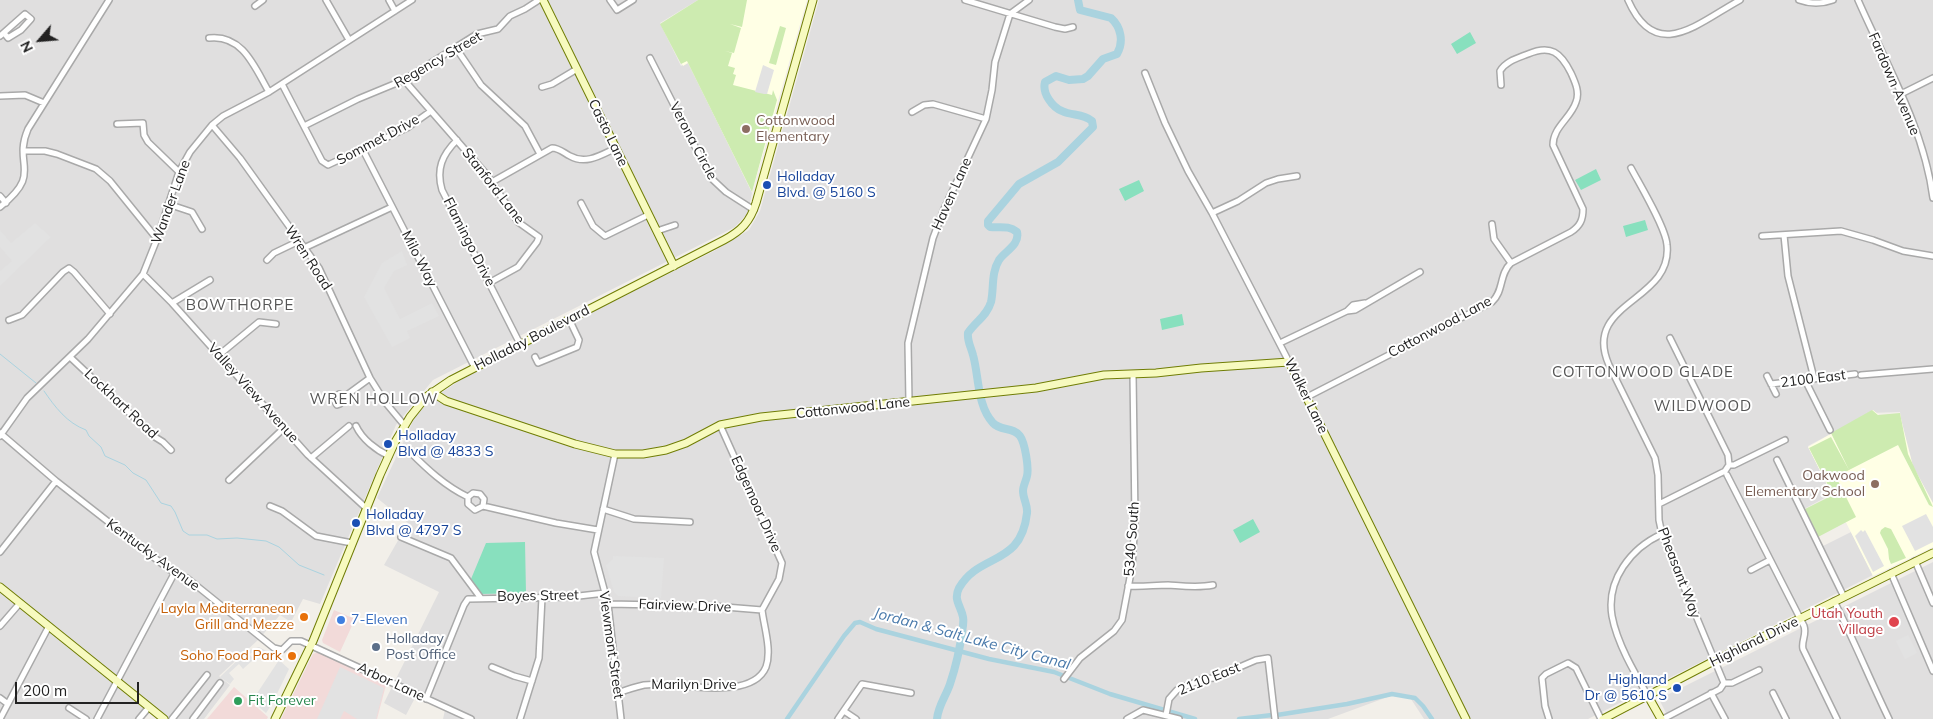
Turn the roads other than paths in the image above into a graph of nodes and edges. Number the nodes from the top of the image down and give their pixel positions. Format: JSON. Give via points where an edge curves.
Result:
{"nodes":[{"id":1,"x":109,"y":0,"type":"edge"},
{"id":2,"x":263,"y":0,"type":"edge"},
{"id":3,"x":326,"y":0,"type":"edge"},
{"id":4,"x":389,"y":0,"type":"edge"},
{"id":5,"x":412,"y":0,"type":"edge"},
{"id":6,"x":541,"y":0,"type":"edge"},
{"id":7,"x":610,"y":0,"type":"edge"},
{"id":8,"x":633,"y":0,"type":"edge"},
{"id":9,"x":813,"y":0,"type":"edge"},
{"id":10,"x":965,"y":0,"type":"edge"},
{"id":11,"x":1029,"y":0,"type":"edge"},
{"id":12,"x":1628,"y":0,"type":"edge"},
{"id":13,"x":1740,"y":0,"type":"edge"},
{"id":14,"x":1798,"y":0,"type":"edge"},
{"id":15,"x":1833,"y":0,"type":"edge"},
{"id":16,"x":1858,"y":0,"type":"edge"},
{"id":17,"x":255,"y":6,"type":"dead end"},
{"id":18,"x":395,"y":11,"type":"junction"},
{"id":19,"x":1010,"y":14,"type":"junction"},
{"id":20,"x":1073,"y":27,"type":"dead end"},
{"id":21,"x":2,"y":35,"type":"edge"},
{"id":22,"x":209,"y":38,"type":"dead end"},
{"id":23,"x":349,"y":40,"type":"junction"},
{"id":24,"x":456,"y":48,"type":"junction"},
{"id":25,"x":650,"y":58,"type":"dead end"},
{"id":26,"x":577,"y":69,"type":"junction"},
{"id":27,"x":1146,"y":73,"type":"dead end"},
{"id":28,"x":1933,"y":78,"type":"edge"},
{"id":29,"x":404,"y":80,"type":"junction"},
{"id":30,"x":282,"y":84,"type":"junction"},
{"id":31,"x":1501,"y":85,"type":"dead end"},
{"id":32,"x":542,"y":87,"type":"dead end"},
{"id":33,"x":268,"y":92,"type":"junction"},
{"id":34,"x":1901,"y":94,"type":"junction"},
{"id":35,"x":0,"y":96,"type":"edge"},
{"id":36,"x":44,"y":104,"type":"junction"},
{"id":37,"x":431,"y":111,"type":"junction"},
{"id":38,"x":912,"y":112,"type":"dead end"},
{"id":39,"x":986,"y":119,"type":"junction"},
{"id":40,"x":117,"y":124,"type":"dead end"},
{"id":41,"x":212,"y":125,"type":"junction"},
{"id":42,"x":304,"y":126,"type":"junction"},
{"id":43,"x":457,"y":140,"type":"junction"},
{"id":44,"x":616,"y":148,"type":"junction"},
{"id":45,"x":363,"y":150,"type":"junction"},
{"id":46,"x":24,"y":151,"type":"junction"},
{"id":47,"x":540,"y":154,"type":"junction"},
{"id":48,"x":1631,"y":168,"type":"dead end"},
{"id":49,"x":179,"y":172,"type":"junction"},
{"id":50,"x":1931,"y":175,"type":"edge"},
{"id":51,"x":1297,"y":176,"type":"dead end"},
{"id":52,"x":492,"y":182,"type":"junction"},
{"id":53,"x":0,"y":196,"type":"edge"},
{"id":54,"x":1933,"y":198,"type":"edge"},
{"id":55,"x":6,"y":203,"type":"junction"},
{"id":56,"x":581,"y":203,"type":"dead end"},
{"id":57,"x":168,"y":204,"type":"junction"},
{"id":58,"x":0,"y":207,"type":"edge"},
{"id":59,"x":392,"y":207,"type":"junction"},
{"id":60,"x":754,"y":210,"type":"junction"},
{"id":61,"x":1212,"y":213,"type":"junction"},
{"id":62,"x":648,"y":215,"type":"junction"},
{"id":63,"x":1492,"y":224,"type":"dead end"},
{"id":64,"x":674,"y":225,"type":"dead end"},
{"id":65,"x":202,"y":229,"type":"dead end"},
{"id":66,"x":657,"y":231,"type":"junction"},
{"id":67,"x":1784,"y":235,"type":"junction"},
{"id":68,"x":1762,"y":236,"type":"dead end"},
{"id":69,"x":157,"y":239,"type":"junction"},
{"id":70,"x":299,"y":241,"type":"junction"},
{"id":71,"x":304,"y":248,"type":"junction"},
{"id":72,"x":1933,"y":256,"type":"edge"},
{"id":73,"x":267,"y":260,"type":"dead end"},
{"id":74,"x":1511,"y":263,"type":"junction"},
{"id":75,"x":674,"y":266,"type":"junction"},
{"id":76,"x":1420,"y":272,"type":"dead end"},
{"id":77,"x":143,"y":274,"type":"junction"},
{"id":78,"x":210,"y":280,"type":"dead end"},
{"id":79,"x":489,"y":283,"type":"junction"},
{"id":80,"x":172,"y":303,"type":"junction"},
{"id":81,"x":110,"y":314,"type":"junction"},
{"id":82,"x":569,"y":319,"type":"junction"},
{"id":83,"x":9,"y":320,"type":"dead end"},
{"id":84,"x":276,"y":324,"type":"dead end"},
{"id":85,"x":1670,"y":338,"type":"dead end"},
{"id":86,"x":1280,"y":343,"type":"junction"},
{"id":87,"x":520,"y":344,"type":"junction"},
{"id":88,"x":219,"y":355,"type":"junction"},
{"id":89,"x":70,"y":357,"type":"junction"},
{"id":90,"x":535,"y":357,"type":"dead end"},
{"id":91,"x":1289,"y":362,"type":"junction"},
{"id":92,"x":474,"y":368,"type":"junction"},
{"id":93,"x":1933,"y":369,"type":"edge"},
{"id":94,"x":1133,"y":374,"type":"junction"},
{"id":95,"x":1767,"y":376,"type":"dead end"},
{"id":96,"x":370,"y":378,"type":"junction"},
{"id":97,"x":1814,"y":378,"type":"junction"},
{"id":98,"x":1805,"y":380,"type":"junction"},
{"id":99,"x":1771,"y":384,"type":"junction"},
{"id":100,"x":432,"y":392,"type":"junction"},
{"id":101,"x":1776,"y":394,"type":"dead end"},
{"id":102,"x":344,"y":397,"type":"dead end"},
{"id":103,"x":1307,"y":397,"type":"junction"},
{"id":104,"x":909,"y":402,"type":"junction"},
{"id":105,"x":349,"y":426,"type":"dead end"},
{"id":106,"x":356,"y":426,"type":"dead end"},
{"id":107,"x":404,"y":426,"type":"junction"},
{"id":108,"x":720,"y":426,"type":"junction"},
{"id":109,"x":283,"y":429,"type":"junction"},
{"id":110,"x":1830,"y":430,"type":"dead end"},
{"id":111,"x":0,"y":434,"type":"edge"},
{"id":112,"x":1785,"y":440,"type":"dead end"},
{"id":113,"x":171,"y":450,"type":"dead end"},
{"id":114,"x":409,"y":451,"type":"dead end"},
{"id":115,"x":615,"y":454,"type":"junction"},
{"id":116,"x":388,"y":456,"type":"junction"},
{"id":117,"x":311,"y":458,"type":"junction"},
{"id":118,"x":1777,"y":460,"type":"dead end"},
{"id":119,"x":1729,"y":465,"type":"junction"},
{"id":120,"x":1728,"y":476,"type":"dead end"},
{"id":121,"x":229,"y":480,"type":"dead end"},
{"id":122,"x":56,"y":481,"type":"junction"},
{"id":123,"x":468,"y":498,"type":"junction"},
{"id":124,"x":1659,"y":504,"type":"junction"},
{"id":125,"x":270,"y":506,"type":"dead end"},
{"id":126,"x":484,"y":506,"type":"junction"},
{"id":127,"x":366,"y":508,"type":"junction"},
{"id":128,"x":603,"y":509,"type":"junction"},
{"id":129,"x":690,"y":522,"type":"dead end"},
{"id":130,"x":598,"y":530,"type":"junction"},
{"id":131,"x":1662,"y":534,"type":"junction"},
{"id":132,"x":401,"y":537,"type":"dead end"},
{"id":133,"x":352,"y":543,"type":"junction"},
{"id":134,"x":0,"y":552,"type":"edge"},
{"id":135,"x":1933,"y":553,"type":"edge"},
{"id":136,"x":1770,"y":560,"type":"junction"},
{"id":137,"x":1915,"y":561,"type":"junction"},
{"id":138,"x":1751,"y":570,"type":"dead end"},
{"id":139,"x":175,"y":572,"type":"junction"},
{"id":140,"x":1891,"y":573,"type":"junction"},
{"id":141,"x":1212,"y":585,"type":"dead end"},
{"id":142,"x":1128,"y":586,"type":"junction"},
{"id":143,"x":0,"y":587,"type":"edge"},
{"id":144,"x":605,"y":593,"type":"junction"},
{"id":145,"x":1844,"y":596,"type":"junction"},
{"id":146,"x":480,"y":597,"type":"junction"},
{"id":147,"x":542,"y":597,"type":"junction"},
{"id":148,"x":1834,"y":601,"type":"junction"},
{"id":149,"x":20,"y":603,"type":"junction"},
{"id":150,"x":1933,"y":603,"type":"edge"},
{"id":151,"x":608,"y":604,"type":"junction"},
{"id":152,"x":762,"y":610,"type":"junction"},
{"id":153,"x":1800,"y":619,"type":"junction"},
{"id":154,"x":0,"y":626,"type":"edge"},
{"id":155,"x":49,"y":626,"type":"junction"},
{"id":156,"x":312,"y":645,"type":"junction"},
{"id":157,"x":1714,"y":661,"type":"junction"},
{"id":158,"x":492,"y":666,"type":"dead end"},
{"id":159,"x":1759,"y":670,"type":"dead end"},
{"id":160,"x":1933,"y":671,"type":"edge"},
{"id":161,"x":207,"y":675,"type":"dead end"},
{"id":162,"x":1064,"y":679,"type":"dead end"},
{"id":163,"x":118,"y":682,"type":"junction"},
{"id":164,"x":532,"y":682,"type":"junction"},
{"id":165,"x":220,"y":683,"type":"dead end"},
{"id":166,"x":1724,"y":683,"type":"junction"},
{"id":167,"x":618,"y":693,"type":"junction"},
{"id":168,"x":912,"y":693,"type":"dead end"},
{"id":169,"x":1712,"y":693,"type":"junction"},
{"id":170,"x":1773,"y":693,"type":"dead end"},
{"id":171,"x":1648,"y":696,"type":"junction"},
{"id":172,"x":0,"y":698,"type":"edge"},
{"id":173,"x":426,"y":699,"type":"junction"},
{"id":174,"x":8,"y":704,"type":"junction"},
{"id":175,"x":149,"y":707,"type":"junction"},
{"id":176,"x":69,"y":708,"type":"dead end"},
{"id":177,"x":844,"y":711,"type":"junction"},
{"id":178,"x":1167,"y":712,"type":"junction"},
{"id":179,"x":1274,"y":716,"type":"edge"},
{"id":180,"x":0,"y":719,"type":"edge"},
{"id":181,"x":86,"y":719,"type":"edge"},
{"id":182,"x":97,"y":719,"type":"edge"},
{"id":183,"x":139,"y":719,"type":"edge"},
{"id":184,"x":164,"y":719,"type":"edge"},
{"id":185,"x":172,"y":719,"type":"edge"},
{"id":186,"x":193,"y":719,"type":"edge"},
{"id":187,"x":275,"y":719,"type":"edge"},
{"id":188,"x":471,"y":719,"type":"edge"},
{"id":189,"x":520,"y":719,"type":"edge"},
{"id":190,"x":621,"y":719,"type":"edge"},
{"id":191,"x":838,"y":719,"type":"edge"},
{"id":192,"x":856,"y":719,"type":"edge"},
{"id":193,"x":1127,"y":719,"type":"edge"},
{"id":194,"x":1179,"y":719,"type":"edge"},
{"id":195,"x":1466,"y":719,"type":"edge"},
{"id":196,"x":1549,"y":719,"type":"edge"},
{"id":197,"x":1602,"y":719,"type":"edge"},
{"id":198,"x":1662,"y":719,"type":"edge"},
{"id":199,"x":1725,"y":719,"type":"edge"},
{"id":200,"x":1786,"y":719,"type":"edge"},
{"id":201,"x":1837,"y":719,"type":"edge"},
{"id":202,"x":1889,"y":719,"type":"edge"}],
"edges":[{"from":1,"to":36,"type":"street"},
{"from":2,"to":17,"type":"street"},
{"from":3,"to":23,"type":"street"},
{"from":4,"to":18,"type":"street"},
{"from":5,"to":18,"type":"street","name":"Wander Lane"},
{"from":6,"to":24,"type":"street","name":"Regency Street","via":[[511,15],[498,29],[477,34]]},
{"from":6,"to":26,"type":"street","name":"Casto Lane"},
{"from":7,"to":8,"type":"street","via":[[617,10]]},
{"from":9,"to":60,"type":"street","name":"Holladay Boulevard"},
{"from":10,"to":19,"type":"street"},
{"from":11,"to":19,"type":"street"},
{"from":12,"to":13,"type":"street","via":[[1642,25],[1664,36],[1690,28]]},
{"from":14,"to":15,"type":"street","via":[[1808,3]]},
{"from":16,"to":34,"type":"street","name":"Fardown Avenue"},
{"from":18,"to":23,"type":"street","name":"Wander Lane"},
{"from":19,"to":20,"type":"street","via":[[1060,28]]},
{"from":19,"to":39,"type":"street","name":"Haven Lane","via":[[995,62]]},
{"from":21,"to":21,"type":"street","via":[[25,14],[30,19],[8,38]]},
{"from":22,"to":33,"type":"street","via":[[218,37],[244,50]]},
{"from":23,"to":30,"type":"street","name":"Wander Lane"},
{"from":24,"to":29,"type":"street","name":"Regency Street"},
{"from":24,"to":47,"type":"street","via":[[481,84],[525,126]]},
{"from":25,"to":60,"type":"street","name":"Verona Circle","via":[[711,178]]},
{"from":26,"to":32,"type":"street"},
{"from":26,"to":44,"type":"street","name":"Casto Lane"},
{"from":27,"to":61,"type":"street","name":"Walker Lane","via":[[1170,133]]},
{"from":28,"to":34,"type":"street"},
{"from":29,"to":37,"type":"street","name":"Stanford Lane"},
{"from":29,"to":42,"type":"street","name":"Regency Street"},
{"from":30,"to":33,"type":"street","name":"Wander Lane"},
{"from":30,"to":42,"type":"street","name":"Sommet Drive"},
{"from":31,"to":74,"type":"street","via":[[1500,72],[1506,64],[1537,50],[1549,50],[1566,63],[1578,96],[1574,108],[1554,135],[1553,145],[1583,209],[1581,221],[1571,232]]},
{"from":33,"to":41,"type":"street","name":"Wander Lane"},
{"from":34,"to":50,"type":"street","name":"Fardown Avenue"},
{"from":35,"to":36,"type":"street","via":[[24,95]]},
{"from":36,"to":46,"type":"street","via":[[26,134]]},
{"from":37,"to":43,"type":"street","name":"Stanford Lane"},
{"from":37,"to":45,"type":"street","name":"Sommet Drive","via":[[407,128]]},
{"from":38,"to":39,"type":"street","via":[[933,104]]},
{"from":39,"to":104,"type":"street","name":"Haven Lane","via":[[944,208],[931,244],[908,343]]},
{"from":40,"to":49,"type":"street","via":[[143,123],[148,142]]},
{"from":41,"to":49,"type":"street","name":"Wander Lane"},
{"from":41,"to":70,"type":"street","name":"Wren Road","via":[[240,158]]},
{"from":42,"to":45,"type":"street","name":"Sommet Drive","via":[[322,162],[327,165]]},
{"from":43,"to":52,"type":"street","name":"Stanford Lane"},
{"from":43,"to":79,"type":"street","name":"Flamingo Drive","via":[[442,158],[440,182]]},
{"from":44,"to":47,"type":"street","via":[[587,160],[576,159],[555,148]]},
{"from":44,"to":62,"type":"street","name":"Casto Lane"},
{"from":45,"to":59,"type":"street","name":"Milo Way"},
{"from":46,"to":55,"type":"street","via":[[24,180]]},
{"from":46,"to":69,"type":"street","via":[[46,151],[96,169],[110,181]]},
{"from":47,"to":52,"type":"street"},
{"from":48,"to":124,"type":"street","name":"Pheasant Way","via":[[1665,235],[1667,258],[1656,281],[1611,320],[1604,334],[1603,346],[1609,365],[1654,453]]},
{"from":49,"to":57,"type":"street","name":"Wander Lane"},
{"from":50,"to":54,"type":"street","name":"Fardown Avenue"},
{"from":51,"to":61,"type":"street","via":[[1266,183]]},
{"from":52,"to":79,"type":"street","name":"Stanford Lane","via":[[518,222],[539,237],[518,267]]},
{"from":53,"to":55,"type":"street"},
{"from":55,"to":58,"type":"street"},
{"from":56,"to":62,"type":"street","via":[[592,226],[605,236]]},
{"from":57,"to":65,"type":"street","via":[[192,212]]},
{"from":57,"to":69,"type":"street","name":"Wander Lane"},
{"from":59,"to":71,"type":"street"},
{"from":59,"to":92,"type":"street","name":"Milo Way"},
{"from":60,"to":75,"type":"street","name":"Holladay Boulevard","via":[[749,221],[737,233]]},
{"from":61,"to":86,"type":"street","name":"Walker Lane"},
{"from":62,"to":66,"type":"street","name":"Casto Lane"},
{"from":63,"to":74,"type":"street","via":[[1494,239]]},
{"from":64,"to":66,"type":"street"},
{"from":66,"to":75,"type":"street","name":"Casto Lane"},
{"from":67,"to":68,"type":"street"},
{"from":67,"to":72,"type":"street","via":[[1841,231],[1903,251]]},
{"from":67,"to":97,"type":"street","via":[[1788,276]]},
{"from":69,"to":77,"type":"street","name":"Wander Lane"},
{"from":70,"to":71,"type":"street","name":"Wren Road"},
{"from":70,"to":73,"type":"street"},
{"from":71,"to":96,"type":"street","name":"Wren Road","via":[[324,278]]},
{"from":74,"to":103,"type":"street","name":"Cottonwood Lane","via":[[1504,271],[1499,294],[1492,302]]},
{"from":75,"to":82,"type":"street","name":"Holladay Boulevard"},
{"from":76,"to":86,"type":"street","via":[[1355,310]]},
{"from":77,"to":80,"type":"street","name":"Valley View Avenue"},
{"from":77,"to":81,"type":"street","name":"Wander Lane"},
{"from":78,"to":80,"type":"street"},
{"from":79,"to":87,"type":"street","name":"Flamingo Drive"},
{"from":80,"to":88,"type":"street","name":"Valley View Avenue"},
{"from":81,"to":83,"type":"street","via":[[69,268],[22,314]]},
{"from":81,"to":89,"type":"street","name":"Wander Lane"},
{"from":82,"to":87,"type":"street","name":"Holladay Boulevard"},
{"from":82,"to":90,"type":"street","via":[[579,340],[577,347],[538,363]]},
{"from":84,"to":88,"type":"street","via":[[260,322]]},
{"from":85,"to":119,"type":"street","via":[[1728,455]]},
{"from":86,"to":91,"type":"street","name":"Walker Lane"},
{"from":87,"to":92,"type":"street","name":"Holladay Boulevard"},
{"from":88,"to":109,"type":"street","name":"Valley View Avenue"},
{"from":89,"to":111,"type":"street","name":"Wander Lane","via":[[27,398]]},
{"from":89,"to":113,"type":"street","name":"Lockhart Road"},
{"from":91,"to":94,"type":"street","name":"Cottonwood Lane"},
{"from":91,"to":103,"type":"street","name":"Walker Lane"},
{"from":92,"to":100,"type":"street","name":"Holladay Boulevard"},
{"from":93,"to":97,"type":"street","name":"2100 East"},
{"from":94,"to":104,"type":"street","name":"Cottonwood Lane"},
{"from":94,"to":142,"type":"street","name":"5340 South","via":[[1135,519]]},
{"from":95,"to":99,"type":"street"},
{"from":96,"to":102,"type":"street"},
{"from":96,"to":107,"type":"street","name":"Wren Road"},
{"from":97,"to":98,"type":"street","name":"2100 East"},
{"from":98,"to":99,"type":"street","name":"2100 East"},
{"from":98,"to":110,"type":"street"},
{"from":99,"to":101,"type":"street"},
{"from":100,"to":107,"type":"street","name":"Holladay Boulevard"},
{"from":100,"to":115,"type":"street","name":"Cottonwood Lane","via":[[446,401],[581,446]]},
{"from":103,"to":195,"type":"street","name":"Walker Lane"},
{"from":104,"to":108,"type":"street","name":"Cottonwood Lane","via":[[761,417]]},
{"from":105,"to":117,"type":"street"},
{"from":106,"to":116,"type":"street","via":[[376,450]]},
{"from":107,"to":116,"type":"street","name":"Holladay Boulevard"},
{"from":108,"to":115,"type":"street","name":"Cottonwood Lane","via":[[666,450]]},
{"from":108,"to":152,"type":"street","name":"Edgemoor Drive","via":[[782,563],[779,578]]},
{"from":109,"to":117,"type":"street","name":"Valley View Avenue"},
{"from":109,"to":121,"type":"street"},
{"from":111,"to":122,"type":"street","name":"Kentucky Avenue"},
{"from":112,"to":119,"type":"street"},
{"from":114,"to":123,"type":"street","via":[[437,478]]},
{"from":115,"to":128,"type":"street","name":"Viewmont Street"},
{"from":116,"to":127,"type":"street","name":"Holladay Boulevard"},
{"from":117,"to":127,"type":"street","name":"Valley View Avenue"},
{"from":118,"to":145,"type":"street"},
{"from":119,"to":124,"type":"street","via":[[1725,471]]},
{"from":120,"to":136,"type":"street"},
{"from":122,"to":134,"type":"street"},
{"from":122,"to":139,"type":"street","name":"Kentucky Avenue"},
{"from":123,"to":126,"type":"street","via":[[472,509]]},
{"from":123,"to":126,"type":"street","via":[[473,493],[480,494]]},
{"from":124,"to":131,"type":"street","name":"Pheasant Way"},
{"from":125,"to":133,"type":"street","via":[[316,536]]},
{"from":126,"to":130,"type":"street"},
{"from":127,"to":133,"type":"street","name":"Holladay Boulevard"},
{"from":128,"to":129,"type":"street","via":[[634,519]]},
{"from":128,"to":130,"type":"street","name":"Viewmont Street"},
{"from":130,"to":144,"type":"street","name":"Viewmont Street","via":[[594,556]]},
{"from":131,"to":157,"type":"street","name":"Pheasant Way"},
{"from":131,"to":171,"type":"street","via":[[1646,542],[1628,558],[1612,596],[1616,630]]},
{"from":132,"to":146,"type":"street","via":[[451,558]]},
{"from":133,"to":156,"type":"street","name":"Holladay Boulevard"},
{"from":135,"to":137,"type":"street","name":"Highland Drive"},
{"from":136,"to":138,"type":"street"},
{"from":136,"to":153,"type":"street"},
{"from":137,"to":140,"type":"street","name":"Highland Drive"},
{"from":137,"to":150,"type":"street"},
{"from":139,"to":156,"type":"street","name":"Kentucky Avenue","via":[[187,578],[275,649],[282,650],[295,639]]},
{"from":139,"to":163,"type":"street"},
{"from":140,"to":145,"type":"street","name":"Highland Drive"},
{"from":140,"to":160,"type":"street"},
{"from":141,"to":142,"type":"street"},
{"from":142,"to":162,"type":"street","name":"5340 South","via":[[1119,626],[1080,658]]},
{"from":143,"to":149,"type":"street"},
{"from":144,"to":147,"type":"street","name":"Boyes Street"},
{"from":144,"to":151,"type":"street","name":"Viewmont Street"},
{"from":145,"to":148,"type":"street","name":"Highland Drive"},
{"from":146,"to":147,"type":"street","name":"Boyes Street"},
{"from":146,"to":173,"type":"street","name":"Boyes Street","via":[[470,598],[465,603]]},
{"from":147,"to":164,"type":"street","via":[[539,658]]},
{"from":148,"to":153,"type":"street","name":"Highland Drive"},
{"from":148,"to":202,"type":"street"},
{"from":149,"to":154,"type":"street"},
{"from":149,"to":155,"type":"street"},
{"from":151,"to":152,"type":"street","name":"Fairview Drive"},
{"from":151,"to":167,"type":"street","name":"Viewmont Street"},
{"from":152,"to":167,"type":"street","name":"Marilyn Drive","via":[[768,660],[762,673],[751,682],[732,687],[644,685]]},
{"from":153,"to":157,"type":"street","name":"Highland Drive"},
{"from":153,"to":201,"type":"street","via":[[1806,631],[1803,649]]},
{"from":155,"to":163,"type":"street"},
{"from":155,"to":174,"type":"street"},
{"from":156,"to":173,"type":"street","name":"Arbor Lane"},
{"from":156,"to":187,"type":"street","name":"Holladay Boulevard"},
{"from":157,"to":166,"type":"street","name":"Pheasant Way"},
{"from":157,"to":171,"type":"street","name":"Highland Drive"},
{"from":158,"to":164,"type":"street"},
{"from":159,"to":166,"type":"street","via":[[1733,683]]},
{"from":161,"to":185,"type":"street"},
{"from":163,"to":175,"type":"street"},
{"from":163,"to":182,"type":"street"},
{"from":164,"to":189,"type":"street"},
{"from":165,"to":186,"type":"street"},
{"from":166,"to":169,"type":"street"},
{"from":167,"to":190,"type":"street","name":"Viewmont Street"},
{"from":168,"to":177,"type":"street","via":[[862,684]]},
{"from":169,"to":198,"type":"street"},
{"from":169,"to":199,"type":"street"},
{"from":170,"to":200,"type":"street"},
{"from":171,"to":197,"type":"street","name":"Highland Drive"},
{"from":171,"to":198,"type":"street"},
{"from":172,"to":174,"type":"street"},
{"from":173,"to":188,"type":"street","name":"Arbor Lane"},
{"from":174,"to":180,"type":"street"},
{"from":175,"to":183,"type":"street"},
{"from":175,"to":184,"type":"street"},
{"from":176,"to":181,"type":"street"},
{"from":177,"to":191,"type":"street"},
{"from":177,"to":192,"type":"street"},
{"from":178,"to":179,"type":"street","name":"2110 East","via":[[1169,699],[1177,690],[1268,658]]},
{"from":178,"to":193,"type":"street","via":[[1144,710]]},
{"from":178,"to":194,"type":"street"},
{"from":196,"to":197,"type":"street","via":[[1542,678],[1568,664],[1576,668]]}]}
